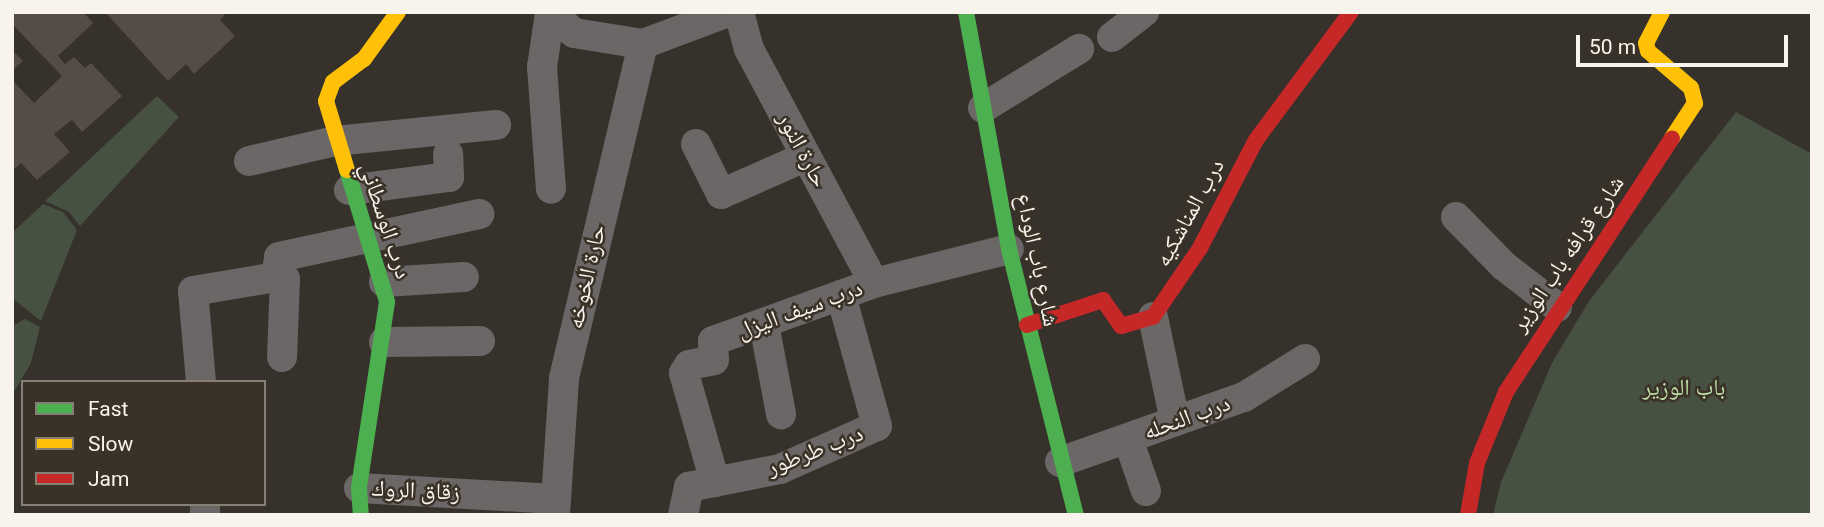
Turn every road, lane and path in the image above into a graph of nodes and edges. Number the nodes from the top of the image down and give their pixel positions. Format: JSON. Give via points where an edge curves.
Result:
{"nodes":[{"id":1,"x":398,"y":12,"type":"edge"},
{"id":2,"x":728,"y":12,"type":"edge"},
{"id":3,"x":739,"y":12,"type":"edge"},
{"id":4,"x":966,"y":12,"type":"edge"},
{"id":5,"x":1144,"y":12,"type":"edge"},
{"id":6,"x":1351,"y":12,"type":"edge"},
{"id":7,"x":1662,"y":12,"type":"edge"},
{"id":8,"x":550,"y":13,"type":"edge"},
{"id":9,"x":1112,"y":37,"type":"dead end"},
{"id":10,"x":643,"y":44,"type":"junction"},
{"id":11,"x":1079,"y":49,"type":"dead end"},
{"id":12,"x":983,"y":108,"type":"junction"},
{"id":13,"x":496,"y":125,"type":"dead end"},
{"id":14,"x":335,"y":141,"type":"junction"},
{"id":15,"x":696,"y":144,"type":"dead end"},
{"id":16,"x":448,"y":154,"type":"dead end"},
{"id":17,"x":805,"y":157,"type":"junction"},
{"id":18,"x":248,"y":161,"type":"dead end"},
{"id":19,"x":551,"y":189,"type":"dead end"},
{"id":20,"x":349,"y":190,"type":"junction"},
{"id":21,"x":479,"y":215,"type":"dead end"},
{"id":22,"x":1455,"y":217,"type":"dead end"},
{"id":23,"x":365,"y":238,"type":"junction"},
{"id":24,"x":1009,"y":249,"type":"junction"},
{"id":25,"x":276,"y":277,"type":"junction"},
{"id":26,"x":464,"y":277,"type":"dead end"},
{"id":27,"x":384,"y":282,"type":"junction"},
{"id":28,"x":874,"y":283,"type":"junction"},
{"id":29,"x":841,"y":295,"type":"junction"},
{"id":30,"x":1557,"y":307,"type":"junction"},
{"id":31,"x":1153,"y":317,"type":"junction"},
{"id":32,"x":764,"y":324,"type":"junction"},
{"id":33,"x":1027,"y":325,"type":"junction"},
{"id":34,"x":480,"y":341,"type":"dead end"},
{"id":35,"x":384,"y":342,"type":"junction"},
{"id":36,"x":282,"y":356,"type":"dead end"},
{"id":37,"x":1306,"y":359,"type":"dead end"},
{"id":38,"x":201,"y":380,"type":"edge"},
{"id":39,"x":781,"y":414,"type":"dead end"},
{"id":40,"x":1175,"y":421,"type":"junction"},
{"id":41,"x":1128,"y":439,"type":"junction"},
{"id":42,"x":1060,"y":462,"type":"junction"},
{"id":43,"x":715,"y":482,"type":"junction"},
{"id":44,"x":1146,"y":491,"type":"dead end"},
{"id":45,"x":360,"y":501,"type":"edge"},
{"id":46,"x":556,"y":507,"type":"edge"},
{"id":47,"x":683,"y":515,"type":"edge"},
{"id":48,"x":1076,"y":515,"type":"edge"},
{"id":49,"x":1468,"y":515,"type":"edge"}],
"edges":[{"from":1,"to":14,"type":"street","name":"درب الوسطاني","via":[[377,44],[328,91],[326,112]]},
{"from":2,"to":10,"type":"street"},
{"from":3,"to":17,"type":"street","name":"حارة النور","via":[[749,49]]},
{"from":4,"to":12,"type":"street","name":"شارع باب الوداع"},
{"from":5,"to":9,"type":"street"},
{"from":6,"to":31,"type":"street","name":"درب المناشكيه","via":[[1256,141],[1200,248]]},
{"from":7,"to":30,"type":"street","name":"شارع قرافه باب الوزير","via":[[1646,43],[1651,58],[1691,88],[1695,103]]},
{"from":8,"to":10,"type":"street","via":[[573,33]]},
{"from":8,"to":19,"type":"street","via":[[542,67]]},
{"from":10,"to":46,"type":"street","name":"حارة الخوخه","via":[[565,378]]},
{"from":11,"to":12,"type":"street"},
{"from":12,"to":24,"type":"street","name":"شارع باب الوداع"},
{"from":13,"to":14,"type":"street"},
{"from":14,"to":18,"type":"street"},
{"from":14,"to":20,"type":"street","name":"درب الوسطاني"},
{"from":15,"to":17,"type":"street","via":[[721,194]]},
{"from":16,"to":20,"type":"street","via":[[449,177]]},
{"from":17,"to":28,"type":"street","name":"حارة النور"},
{"from":20,"to":23,"type":"street","name":"درب الوسطاني"},
{"from":21,"to":23,"type":"street"},
{"from":22,"to":30,"type":"street","via":[[1504,266]]},
{"from":23,"to":25,"type":"street","via":[[276,258]]},
{"from":23,"to":27,"type":"street","name":"درب الوسطاني"},
{"from":24,"to":28,"type":"street","name":"درب سيف اليزل"},
{"from":24,"to":33,"type":"street","name":"شارع باب الوداع"},
{"from":25,"to":36,"type":"street","via":[[285,279]]},
{"from":25,"to":38,"type":"street","via":[[193,292]]},
{"from":26,"to":27,"type":"street"},
{"from":27,"to":35,"type":"street","name":"درب الوسطاني"},
{"from":28,"to":29,"type":"street","name":"درب سيف اليزل"},
{"from":29,"to":32,"type":"street","name":"درب سيف اليزل"},
{"from":29,"to":43,"type":"street","name":"درب طرطور","via":[[877,426],[780,469]]},
{"from":30,"to":49,"type":"street","name":"شارع قرافه باب الوزير","via":[[1494,416],[1477,463]]},
{"from":31,"to":33,"type":"street","via":[[1121,326],[1103,300]]},
{"from":31,"to":40,"type":"street"},
{"from":32,"to":39,"type":"street"},
{"from":32,"to":43,"type":"street","name":"درب سيف اليزل","via":[[713,341],[713,360],[684,369]]},
{"from":33,"to":42,"type":"street","name":"شارع باب الوداع"},
{"from":34,"to":35,"type":"street"},
{"from":35,"to":45,"type":"street","name":"درب الوسطاني"},
{"from":37,"to":40,"type":"street","name":"درب النحله","via":[[1244,397]]},
{"from":40,"to":41,"type":"street","name":"درب النحله"},
{"from":41,"to":42,"type":"street","name":"درب النحله"},
{"from":41,"to":44,"type":"street"},
{"from":42,"to":48,"type":"street","name":"شارع باب الوداع"},
{"from":43,"to":47,"type":"street","name":"درب طرطور","via":[[685,489]]},
{"from":45,"to":46,"type":"street","name":"زقاق الروك"}]}
